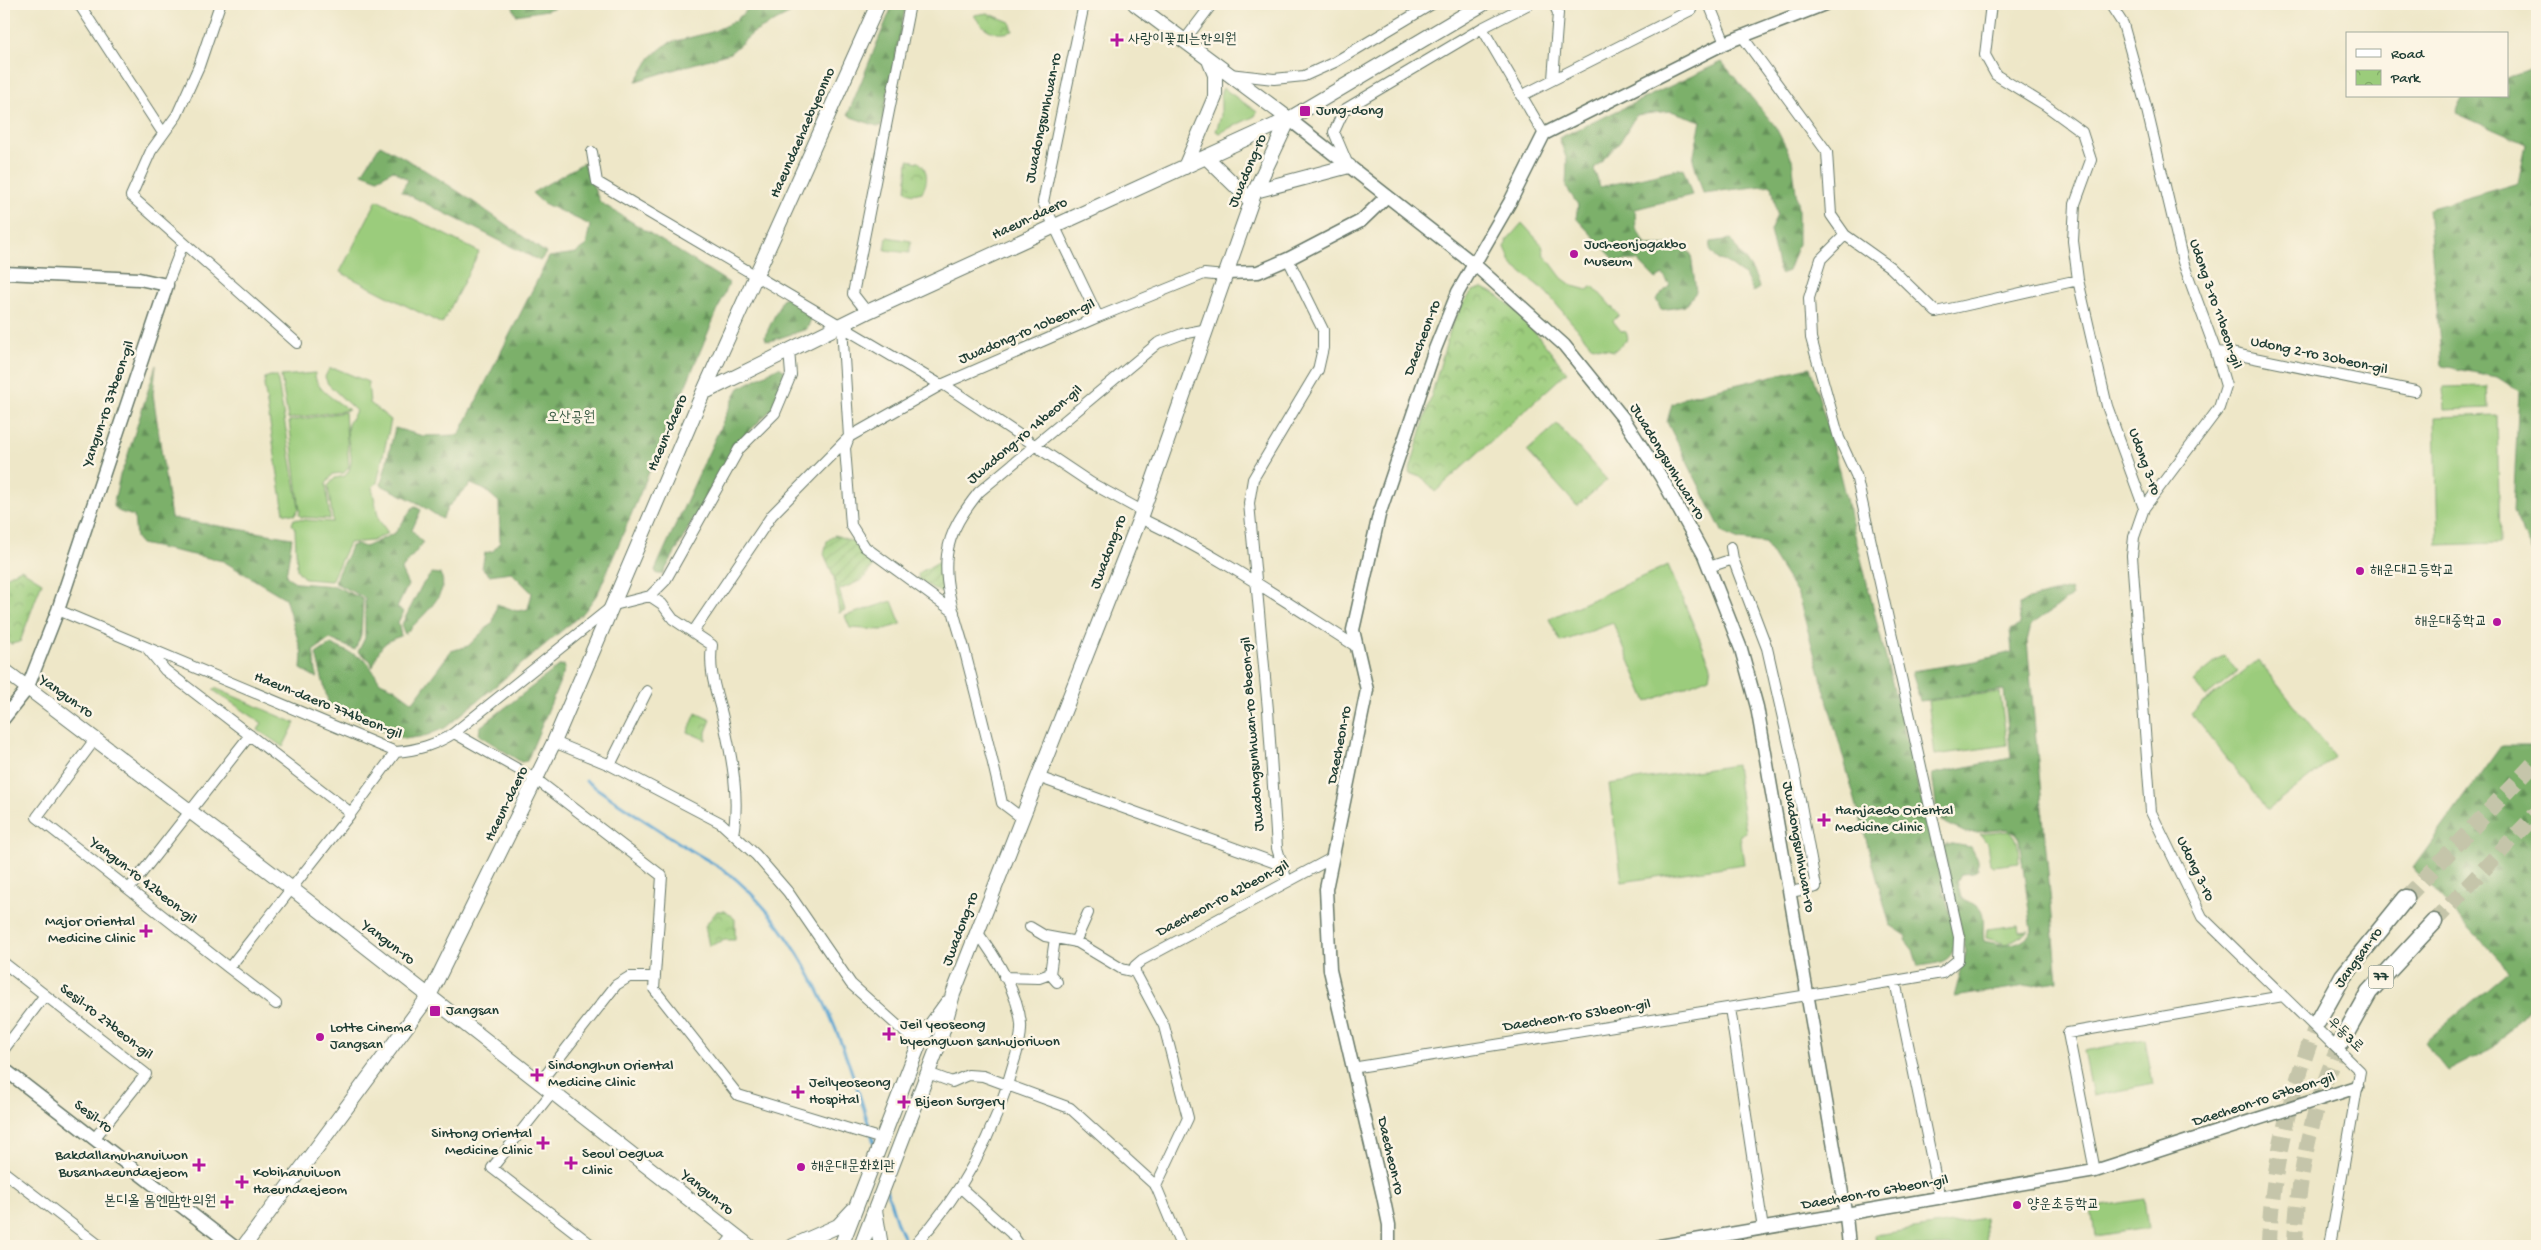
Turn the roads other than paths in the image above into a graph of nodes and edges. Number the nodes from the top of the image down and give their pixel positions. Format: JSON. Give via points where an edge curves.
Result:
{"nodes":[{"id":1,"x":79,"y":4,"type":"edge"},
{"id":2,"x":220,"y":4,"type":"edge"},
{"id":3,"x":878,"y":4,"type":"edge"},
{"id":4,"x":910,"y":4,"type":"edge"},
{"id":5,"x":1084,"y":4,"type":"edge"},
{"id":6,"x":1135,"y":4,"type":"edge"},
{"id":7,"x":1212,"y":4,"type":"edge"},
{"id":8,"x":1432,"y":4,"type":"edge"},
{"id":9,"x":1483,"y":4,"type":"edge"},
{"id":10,"x":1529,"y":4,"type":"edge"},
{"id":11,"x":1554,"y":4,"type":"edge"},
{"id":12,"x":1709,"y":4,"type":"edge"},
{"id":13,"x":1825,"y":4,"type":"edge"},
{"id":14,"x":1991,"y":4,"type":"edge"},
{"id":15,"x":2110,"y":4,"type":"edge"},
{"id":16,"x":1691,"y":10,"type":"dead end"},
{"id":17,"x":1482,"y":28,"type":"junction"},
{"id":18,"x":1742,"y":36,"type":"junction"},
{"id":19,"x":1184,"y":41,"type":"junction"},
{"id":20,"x":1725,"y":43,"type":"junction"},
{"id":21,"x":1209,"y":59,"type":"junction"},
{"id":22,"x":1229,"y":74,"type":"junction"},
{"id":23,"x":1553,"y":79,"type":"junction"},
{"id":24,"x":1521,"y":96,"type":"junction"},
{"id":25,"x":1289,"y":119,"type":"junction"},
{"id":26,"x":163,"y":133,"type":"junction"},
{"id":27,"x":1544,"y":134,"type":"junction"},
{"id":28,"x":592,"y":152,"type":"dead end"},
{"id":29,"x":1207,"y":158,"type":"junction"},
{"id":30,"x":1349,"y":166,"type":"junction"},
{"id":31,"x":1185,"y":167,"type":"junction"},
{"id":32,"x":1253,"y":196,"type":"junction"},
{"id":33,"x":1386,"y":197,"type":"junction"},
{"id":34,"x":1055,"y":226,"type":"junction"},
{"id":35,"x":1846,"y":235,"type":"junction"},
{"id":36,"x":183,"y":244,"type":"junction"},
{"id":37,"x":1288,"y":259,"type":"junction"},
{"id":38,"x":1475,"y":265,"type":"junction"},
{"id":39,"x":4,"y":273,"type":"edge"},
{"id":40,"x":1225,"y":274,"type":"junction"},
{"id":41,"x":757,"y":275,"type":"junction"},
{"id":42,"x":2078,"y":280,"type":"junction"},
{"id":43,"x":167,"y":285,"type":"junction"},
{"id":44,"x":867,"y":312,"type":"junction"},
{"id":45,"x":1098,"y":317,"type":"junction"},
{"id":46,"x":842,"y":326,"type":"junction"},
{"id":47,"x":1208,"y":330,"type":"junction"},
{"id":48,"x":296,"y":343,"type":"dead end"},
{"id":49,"x":789,"y":350,"type":"junction"},
{"id":50,"x":2216,"y":352,"type":"junction"},
{"id":51,"x":942,"y":385,"type":"junction"},
{"id":52,"x":2415,"y":391,"type":"dead end"},
{"id":53,"x":703,"y":393,"type":"junction"},
{"id":54,"x":848,"y":436,"type":"junction"},
{"id":55,"x":1035,"y":446,"type":"junction"},
{"id":56,"x":2144,"y":508,"type":"junction"},
{"id":57,"x":1141,"y":514,"type":"junction"},
{"id":58,"x":1731,"y":547,"type":"dead end"},
{"id":59,"x":1733,"y":559,"type":"junction"},
{"id":60,"x":1708,"y":568,"type":"junction"},
{"id":61,"x":1255,"y":583,"type":"junction"},
{"id":62,"x":650,"y":596,"type":"junction"},
{"id":63,"x":614,"y":605,"type":"junction"},
{"id":64,"x":58,"y":610,"type":"junction"},
{"id":65,"x":954,"y":612,"type":"junction"},
{"id":66,"x":692,"y":632,"type":"junction"},
{"id":67,"x":145,"y":646,"type":"junction"},
{"id":68,"x":1357,"y":647,"type":"junction"},
{"id":69,"x":4,"y":670,"type":"edge"},
{"id":70,"x":27,"y":689,"type":"junction"},
{"id":71,"x":647,"y":691,"type":"dead end"},
{"id":72,"x":4,"y":718,"type":"edge"},
{"id":73,"x":454,"y":733,"type":"junction"},
{"id":74,"x":250,"y":735,"type":"junction"},
{"id":75,"x":96,"y":738,"type":"junction"},
{"id":76,"x":554,"y":742,"type":"junction"},
{"id":77,"x":396,"y":752,"type":"junction"},
{"id":78,"x":610,"y":765,"type":"junction"},
{"id":79,"x":1038,"y":778,"type":"junction"},
{"id":80,"x":537,"y":780,"type":"junction"},
{"id":81,"x":190,"y":812,"type":"junction"},
{"id":82,"x":352,"y":813,"type":"junction"},
{"id":83,"x":1022,"y":818,"type":"junction"},
{"id":84,"x":733,"y":834,"type":"junction"},
{"id":85,"x":1332,"y":858,"type":"junction"},
{"id":86,"x":1281,"y":865,"type":"junction"},
{"id":87,"x":1287,"y":882,"type":"junction"},
{"id":88,"x":291,"y":888,"type":"junction"},
{"id":89,"x":129,"y":889,"type":"junction"},
{"id":90,"x":1790,"y":892,"type":"junction"},
{"id":91,"x":2406,"y":898,"type":"tunnel mouth"},
{"id":92,"x":1088,"y":913,"type":"dead end"},
{"id":93,"x":2434,"y":922,"type":"tunnel mouth"},
{"id":94,"x":1030,"y":927,"type":"dead end"},
{"id":95,"x":978,"y":932,"type":"junction"},
{"id":96,"x":1056,"y":938,"type":"junction"},
{"id":97,"x":1075,"y":942,"type":"junction"},
{"id":98,"x":4,"y":963,"type":"edge"},
{"id":99,"x":230,"y":968,"type":"junction"},
{"id":100,"x":1135,"y":972,"type":"junction"},
{"id":101,"x":655,"y":977,"type":"junction"},
{"id":102,"x":1004,"y":977,"type":"junction"},
{"id":103,"x":1895,"y":981,"type":"junction"},
{"id":104,"x":953,"y":994,"type":"junction"},
{"id":105,"x":45,"y":995,"type":"junction"},
{"id":106,"x":429,"y":996,"type":"junction"},
{"id":107,"x":1807,"y":996,"type":"junction"},
{"id":108,"x":2283,"y":996,"type":"junction"},
{"id":109,"x":276,"y":1004,"type":"dead end"},
{"id":110,"x":1730,"y":1008,"type":"junction"},
{"id":111,"x":2318,"y":1021,"type":"tunnel mouth"},
{"id":112,"x":921,"y":1039,"type":"junction"},
{"id":113,"x":2340,"y":1042,"type":"tunnel mouth"},
{"id":114,"x":4,"y":1049,"type":"edge"},
{"id":115,"x":1352,"y":1068,"type":"junction"},
{"id":116,"x":4,"y":1069,"type":"edge"},
{"id":117,"x":928,"y":1073,"type":"junction"},
{"id":118,"x":541,"y":1081,"type":"junction"},
{"id":119,"x":1008,"y":1085,"type":"junction"},
{"id":120,"x":2357,"y":1087,"type":"junction"},
{"id":121,"x":553,"y":1091,"type":"junction"},
{"id":122,"x":94,"y":1139,"type":"junction"},
{"id":123,"x":882,"y":1139,"type":"junction"},
{"id":124,"x":2095,"y":1171,"type":"junction"},
{"id":125,"x":4,"y":1172,"type":"edge"},
{"id":126,"x":1156,"y":1186,"type":"junction"},
{"id":127,"x":961,"y":1188,"type":"junction"},
{"id":128,"x":1940,"y":1198,"type":"junction"},
{"id":129,"x":858,"y":1204,"type":"junction"},
{"id":130,"x":875,"y":1209,"type":"junction"},
{"id":131,"x":1846,"y":1216,"type":"junction"},
{"id":132,"x":1763,"y":1229,"type":"junction"},
{"id":133,"x":734,"y":1235,"type":"junction"},
{"id":134,"x":100,"y":1246,"type":"edge"},
{"id":135,"x":234,"y":1246,"type":"edge"},
{"id":136,"x":244,"y":1246,"type":"edge"},
{"id":137,"x":593,"y":1246,"type":"edge"},
{"id":138,"x":726,"y":1246,"type":"edge"},
{"id":139,"x":749,"y":1246,"type":"edge"},
{"id":140,"x":793,"y":1246,"type":"edge"},
{"id":141,"x":841,"y":1246,"type":"edge"},
{"id":142,"x":861,"y":1246,"type":"edge"},
{"id":143,"x":881,"y":1246,"type":"edge"},
{"id":144,"x":914,"y":1246,"type":"edge"},
{"id":145,"x":1020,"y":1246,"type":"edge"},
{"id":146,"x":1181,"y":1246,"type":"edge"},
{"id":147,"x":1389,"y":1246,"type":"edge"},
{"id":148,"x":1660,"y":1246,"type":"edge"},
{"id":149,"x":1849,"y":1246,"type":"edge"},
{"id":150,"x":2330,"y":1246,"type":"edge"}],
"edges":[{"from":1,"to":26,"type":"street"},
{"from":2,"to":26,"type":"street","via":[[199,66],[171,127]]},
{"from":3,"to":41,"type":"main road","name":"Haeundaehaebyeonno"},
{"from":4,"to":44,"type":"street","via":[[853,294]]},
{"from":5,"to":34,"type":"street","name":"Jwadongsunhwan-ro","via":[[1043,202]]},
{"from":6,"to":19,"type":"main road","name":"Jwadongsunhwan-ro"},
{"from":7,"to":19,"type":"street"},
{"from":8,"to":22,"type":"street","via":[[1335,62],[1304,76],[1274,79]]},
{"from":9,"to":25,"type":"main road","name":"Haeun-daero"},
{"from":10,"to":17,"type":"street"},
{"from":11,"to":23,"type":"street","via":[[1558,12]]},
{"from":12,"to":20,"type":"street"},
{"from":13,"to":18,"type":"street"},
{"from":14,"to":42,"type":"street","name":"Udong 3-ro","via":[[1985,55],[1996,75],[2082,132],[2092,160],[2075,204],[2073,241]]},
{"from":15,"to":50,"type":"street","name":"Udong 3-ro 11beon-gil","via":[[2123,24],[2147,110],[2182,262]]},
{"from":16,"to":23,"type":"street"},
{"from":17,"to":24,"type":"street"},
{"from":17,"to":30,"type":"street","via":[[1344,110],[1334,132]]},
{"from":18,"to":20,"type":"street"},
{"from":18,"to":35,"type":"street","via":[[1827,152],[1832,215]]},
{"from":19,"to":21,"type":"main road","name":"Jwadongsunhwan-ro"},
{"from":20,"to":27,"type":"street"},
{"from":21,"to":22,"type":"main road","name":"Jwadongsunhwan-ro"},
{"from":21,"to":31,"type":"main road","via":[[1215,75],[1215,97]]},
{"from":22,"to":25,"type":"main road","name":"Jwadongsunhwan-ro"},
{"from":23,"to":24,"type":"street"},
{"from":24,"to":27,"type":"street"},
{"from":25,"to":29,"type":"main road","name":"Haeun-daero"},
{"from":25,"to":30,"type":"street","name":"Jwadongsunhwan-ro"},
{"from":25,"to":32,"type":"main road","name":"Jwadong-ro"},
{"from":26,"to":36,"type":"street","via":[[151,151],[131,196]]},
{"from":27,"to":38,"type":"street","name":"Daecheon-ro"},
{"from":28,"to":41,"type":"street","via":[[597,182]]},
{"from":29,"to":31,"type":"main road","name":"Haeun-daero"},
{"from":29,"to":32,"type":"main road"},
{"from":30,"to":32,"type":"main road"},
{"from":30,"to":33,"type":"street","name":"Jwadongsunhwan-ro"},
{"from":31,"to":34,"type":"main road","name":"Haeun-daero"},
{"from":32,"to":40,"type":"main road","name":"Jwadong-ro"},
{"from":33,"to":37,"type":"street","via":[[1361,221]]},
{"from":33,"to":38,"type":"street","name":"Jwadongsunhwan-ro"},
{"from":34,"to":44,"type":"main road","name":"Haeun-daero"},
{"from":34,"to":45,"type":"street","name":"Jwadongsunhwan-ro"},
{"from":35,"to":42,"type":"street","via":[[1890,267],[1936,312]]},
{"from":35,"to":103,"type":"street","via":[[1822,259],[1809,298],[1811,338],[1839,438],[1856,474],[1960,947],[1958,960],[1942,973]]},
{"from":36,"to":43,"type":"street"},
{"from":36,"to":48,"type":"street"},
{"from":37,"to":40,"type":"street","via":[[1258,272]]},
{"from":37,"to":61,"type":"street","name":"Jwadongsunhwan-ro 8beon-gil","via":[[1323,330],[1323,348],[1318,370],[1253,479],[1248,503]]},
{"from":38,"to":60,"type":"street","name":"Jwadongsunhwan-ro","via":[[1564,344],[1623,418],[1661,478]]},
{"from":38,"to":68,"type":"street","name":"Daecheon-ro","via":[[1458,292],[1434,349],[1379,515],[1353,630]]},
{"from":39,"to":43,"type":"street","via":[[139,279]]},
{"from":40,"to":45,"type":"street","name":"Jwadong-ro 10beon-gil","via":[[1204,274]]},
{"from":40,"to":47,"type":"main road","name":"Jwadong-ro"},
{"from":41,"to":46,"type":"street"},
{"from":41,"to":53,"type":"main road","name":"Haeundaehaebyeonno"},
{"from":42,"to":56,"type":"street","name":"Udong 3-ro","via":[[2107,406]]},
{"from":43,"to":64,"type":"street","name":"Yangun-ro 37beon-gil"},
{"from":44,"to":46,"type":"main road","name":"Haeun-daero"},
{"from":45,"to":51,"type":"street","name":"Jwadong-ro 10beon-gil"},
{"from":46,"to":49,"type":"main road","name":"Haeun-daero"},
{"from":46,"to":51,"type":"street"},
{"from":46,"to":54,"type":"street"},
{"from":47,"to":55,"type":"street","name":"Jwadong-ro 14beon-gil","via":[[1182,334],[1158,343]]},
{"from":47,"to":57,"type":"main road","name":"Jwadong-ro"},
{"from":49,"to":53,"type":"main road","name":"Haeun-daero"},
{"from":49,"to":62,"type":"street","via":[[790,375],[775,413],[739,449],[665,581]]},
{"from":50,"to":52,"type":"street","name":"Udong 2-ro 30beon-gil"},
{"from":50,"to":56,"type":"street","name":"Udong 3-ro 11beon-gil","via":[[2226,386],[2219,408]]},
{"from":51,"to":54,"type":"street","name":"Jwadong-ro 10beon-gil"},
{"from":51,"to":55,"type":"street"},
{"from":53,"to":63,"type":"main road","name":"Haeun-daero"},
{"from":54,"to":65,"type":"street","via":[[845,448],[851,525],[865,547]]},
{"from":54,"to":66,"type":"street","name":"Jwadong-ro 10beon-gil","via":[[772,515]]},
{"from":55,"to":57,"type":"street"},
{"from":55,"to":65,"type":"street","name":"Jwadong-ro 14beon-gil","via":[[979,492],[962,513],[947,556],[948,585]]},
{"from":56,"to":108,"type":"street","name":"Udong 3-ro","via":[[2134,537],[2132,556],[2151,812],[2202,917]]},
{"from":57,"to":61,"type":"street"},
{"from":57,"to":79,"type":"main road","name":"Jwadong-ro"},
{"from":58,"to":59,"type":"street"},
{"from":59,"to":60,"type":"street"},
{"from":59,"to":90,"type":"street","via":[[1767,648],[1794,767],[1816,887]]},
{"from":60,"to":90,"type":"street","name":"Jwadongsunhwan-ro","via":[[1741,649],[1757,708]]},
{"from":61,"to":68,"type":"street"},
{"from":61,"to":86,"type":"street","name":"Jwadongsunhwan-ro 8beon-gil"},
{"from":62,"to":63,"type":"street"},
{"from":62,"to":66,"type":"street"},
{"from":63,"to":73,"type":"street","name":"Haeun-daero 774beon-gil"},
{"from":63,"to":76,"type":"main road","name":"Haeun-daero"},
{"from":64,"to":67,"type":"street","name":"Haeun-daero 774beon-gil"},
{"from":64,"to":70,"type":"street","name":"Yangun-ro 37beon-gil"},
{"from":65,"to":83,"type":"street","name":"Jwadong-ro 14beon-gil","via":[[1002,803]]},
{"from":66,"to":84,"type":"street","via":[[712,645],[709,666],[724,723],[734,781]]},
{"from":67,"to":74,"type":"street","via":[[166,670]]},
{"from":67,"to":77,"type":"street","name":"Haeun-daero 774beon-gil"},
{"from":68,"to":85,"type":"street","name":"Daecheon-ro","via":[[1367,690]]},
{"from":69,"to":70,"type":"main road","name":"Yangun-ro"},
{"from":70,"to":72,"type":"street"},
{"from":70,"to":75,"type":"main road","name":"Yangun-ro"},
{"from":71,"to":78,"type":"street"},
{"from":73,"to":77,"type":"street","name":"Haeun-daero 774beon-gil","via":[[437,744]]},
{"from":73,"to":80,"type":"street"},
{"from":74,"to":81,"type":"street"},
{"from":74,"to":82,"type":"street"},
{"from":75,"to":81,"type":"main road","name":"Yangun-ro"},
{"from":75,"to":89,"type":"street","name":"Yangun-ro 42beon-gil","via":[[37,817]]},
{"from":76,"to":78,"type":"street"},
{"from":76,"to":80,"type":"main road","name":"Haeun-daero"},
{"from":77,"to":82,"type":"street"},
{"from":78,"to":84,"type":"street","via":[[706,814]]},
{"from":79,"to":83,"type":"main road","name":"Jwadong-ro"},
{"from":79,"to":86,"type":"street"},
{"from":80,"to":101,"type":"street","via":[[662,876]]},
{"from":80,"to":106,"type":"main road","name":"Haeun-daero"},
{"from":81,"to":88,"type":"main road","name":"Yangun-ro"},
{"from":81,"to":89,"type":"street"},
{"from":82,"to":88,"type":"street"},
{"from":83,"to":95,"type":"main road","name":"Jwadong-ro"},
{"from":84,"to":112,"type":"street","via":[[788,892],[851,984],[909,1036]]},
{"from":85,"to":87,"type":"street","name":"Daecheon-ro 42beon-gil"},
{"from":85,"to":115,"type":"street","name":"Daecheon-ro","via":[[1326,889],[1328,949]]},
{"from":86,"to":87,"type":"street","name":"Jwadongsunhwan-ro 8beon-gil"},
{"from":87,"to":100,"type":"street","name":"Daecheon-ro 42beon-gil","via":[[1142,960],[1135,966]]},
{"from":88,"to":99,"type":"street"},
{"from":88,"to":106,"type":"main road","name":"Yangun-ro"},
{"from":89,"to":99,"type":"street","name":"Yangun-ro 42beon-gil"},
{"from":90,"to":107,"type":"street","name":"Jwadongsunhwan-ro"},
{"from":91,"to":111,"type":"highway","name":"Jangsan-ro","number":"77","via":[[2366,945]]},
{"from":92,"to":97,"type":"street"},
{"from":93,"to":113,"type":"highway","name":"Jangsan-ro","number":"77","via":[[2369,992]]},
{"from":94,"to":96,"type":"street"},
{"from":95,"to":102,"type":"street","via":[[995,956]]},
{"from":95,"to":104,"type":"main road","name":"Jwadong-ro"},
{"from":96,"to":97,"type":"street"},
{"from":96,"to":102,"type":"street","via":[[1054,978]]},
{"from":97,"to":100,"type":"street","via":[[1122,969]]},
{"from":98,"to":105,"type":"street","name":"Sesil-ro 27beon-gil"},
{"from":99,"to":109,"type":"street","name":"Yangun-ro 42beon-gil"},
{"from":100,"to":126,"type":"street","via":[[1164,1026],[1188,1118]]},
{"from":101,"to":118,"type":"street","via":[[628,977],[616,985]]},
{"from":101,"to":123,"type":"street","via":[[654,989],[738,1095]]},
{"from":102,"to":119,"type":"street","via":[[1018,1008],[1021,1026]]},
{"from":103,"to":107,"type":"street"},
{"from":103,"to":128,"type":"street"},
{"from":104,"to":112,"type":"main road","name":"Jwadong-ro"},
{"from":104,"to":117,"type":"main road","name":"Jwadong-ro"},
{"from":105,"to":114,"type":"street"},
{"from":105,"to":122,"type":"street","name":"Sesil-ro 27beon-gil","via":[[146,1074]]},
{"from":106,"to":118,"type":"main road","name":"Yangun-ro"},
{"from":106,"to":136,"type":"main road","name":"Haeun-daero"},
{"from":107,"to":110,"type":"street","name":"Daecheon-ro 53beon-gil"},
{"from":107,"to":131,"type":"street","name":"Jwadongsunhwan-ro"},
{"from":108,"to":120,"type":"street","name":"우동3로","via":[[2360,1071]]},
{"from":108,"to":124,"type":"street","via":[[2068,1033]]},
{"from":110,"to":115,"type":"street","name":"Daecheon-ro 53beon-gil"},
{"from":110,"to":132,"type":"street"},
{"from":112,"to":123,"type":"main road","name":"Jwadong-ro"},
{"from":115,"to":147,"type":"street","name":"Daecheon-ro","via":[[1383,1196],[1389,1225]]},
{"from":116,"to":122,"type":"street","name":"Sesil-ro"},
{"from":117,"to":119,"type":"street","via":[[952,1082],[968,1075]]},
{"from":117,"to":130,"type":"main road","name":"Jwadong-ro"},
{"from":118,"to":121,"type":"main road","name":"Yangun-ro"},
{"from":119,"to":126,"type":"street","via":[[1070,1108]]},
{"from":119,"to":127,"type":"street","via":[[983,1149]]},
{"from":120,"to":124,"type":"street","name":"Daecheon-ro 67beon-gil"},
{"from":120,"to":150,"type":"street"},
{"from":121,"to":133,"type":"main road","name":"Yangun-ro"},
{"from":121,"to":137,"type":"street","via":[[492,1168]]},
{"from":122,"to":135,"type":"street","name":"Sesil-ro"},
{"from":123,"to":129,"type":"main road","name":"Jwadong-ro"},
{"from":124,"to":128,"type":"street","name":"Daecheon-ro 67beon-gil"},
{"from":125,"to":134,"type":"street"},
{"from":126,"to":146,"type":"street"},
{"from":127,"to":144,"type":"street"},
{"from":127,"to":145,"type":"street","via":[[1011,1232]]},
{"from":128,"to":131,"type":"street","name":"Daecheon-ro 67beon-gil"},
{"from":129,"to":140,"type":"main road","via":[[838,1226]]},
{"from":129,"to":141,"type":"main road","name":"Jwadong-ro"},
{"from":130,"to":142,"type":"main road","name":"Jwadong-ro"},
{"from":130,"to":143,"type":"main road"},
{"from":131,"to":132,"type":"street","name":"Daecheon-ro 67beon-gil"},
{"from":131,"to":149,"type":"street","name":"Jwadongsunhwan-ro"},
{"from":132,"to":148,"type":"street","name":"Daecheon-ro 67beon-gil"},
{"from":133,"to":138,"type":"street"},
{"from":133,"to":139,"type":"main road","name":"Yangun-ro"}]}
